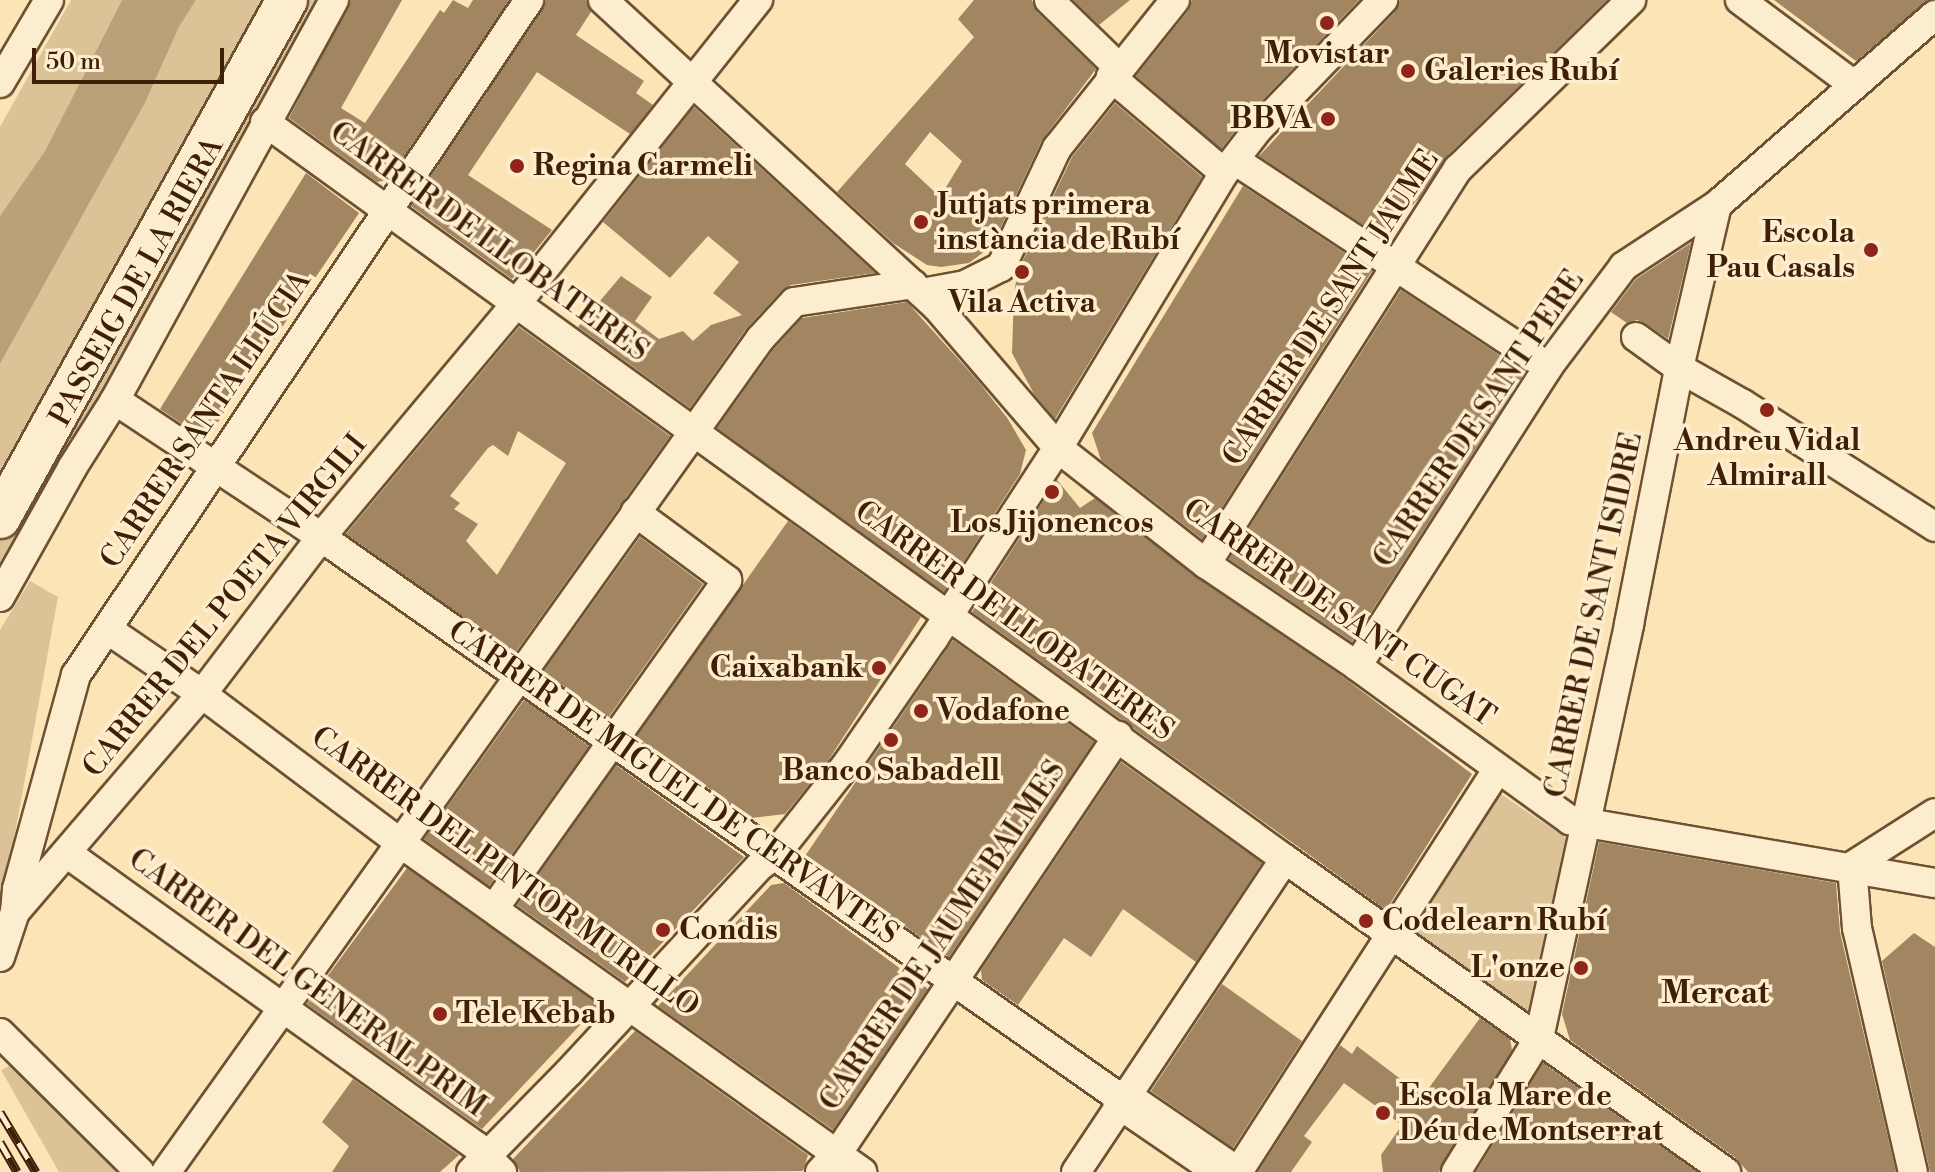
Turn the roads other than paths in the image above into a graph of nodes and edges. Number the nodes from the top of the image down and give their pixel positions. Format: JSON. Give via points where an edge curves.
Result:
{"nodes":[{"id":1,"x":49,"y":0,"type":"edge"},
{"id":2,"x":287,"y":0,"type":"edge"},
{"id":3,"x":315,"y":0,"type":"edge"},
{"id":4,"x":334,"y":0,"type":"edge"},
{"id":5,"x":529,"y":0,"type":"edge"},
{"id":6,"x":603,"y":0,"type":"edge"},
{"id":7,"x":758,"y":0,"type":"edge"},
{"id":8,"x":1049,"y":0,"type":"edge"},
{"id":9,"x":1175,"y":0,"type":"edge"},
{"id":10,"x":1383,"y":0,"type":"edge"},
{"id":11,"x":1631,"y":0,"type":"edge"},
{"id":12,"x":1740,"y":0,"type":"edge"},
{"id":13,"x":1935,"y":15,"type":"edge"},
{"id":14,"x":1111,"y":77,"type":"junction"},
{"id":15,"x":0,"y":83,"type":"edge"},
{"id":16,"x":695,"y":83,"type":"junction"},
{"id":17,"x":1854,"y":85,"type":"junction"},
{"id":18,"x":265,"y":122,"type":"junction"},
{"id":19,"x":199,"y":161,"type":"junction"},
{"id":20,"x":1230,"y":167,"type":"junction"},
{"id":21,"x":1717,"y":205,"type":"junction"},
{"id":22,"x":388,"y":211,"type":"junction"},
{"id":23,"x":1394,"y":267,"type":"junction"},
{"id":24,"x":918,"y":288,"type":"junction"},
{"id":25,"x":516,"y":304,"type":"junction"},
{"id":26,"x":1636,"y":337,"type":"dead end"},
{"id":27,"x":1548,"y":367,"type":"junction"},
{"id":28,"x":1679,"y":368,"type":"junction"},
{"id":29,"x":115,"y":400,"type":"junction"},
{"id":30,"x":693,"y":432,"type":"junction"},
{"id":31,"x":1058,"y":448,"type":"junction"},
{"id":32,"x":215,"y":464,"type":"junction"},
{"id":33,"x":635,"y":512,"type":"junction"},
{"id":34,"x":0,"y":518,"type":"edge"},
{"id":35,"x":1935,"y":527,"type":"edge"},
{"id":36,"x":321,"y":537,"type":"junction"},
{"id":37,"x":1206,"y":564,"type":"junction"},
{"id":38,"x":0,"y":597,"type":"edge"},
{"id":39,"x":946,"y":615,"type":"junction"},
{"id":40,"x":107,"y":629,"type":"junction"},
{"id":41,"x":1357,"y":666,"type":"junction"},
{"id":42,"x":519,"y":674,"type":"junction"},
{"id":43,"x":202,"y":694,"type":"junction"},
{"id":44,"x":1118,"y":736,"type":"junction"},
{"id":45,"x":613,"y":744,"type":"junction"},
{"id":46,"x":1498,"y":768,"type":"junction"},
{"id":47,"x":1935,"y":813,"type":"edge"},
{"id":48,"x":1586,"y":822,"type":"junction"},
{"id":49,"x":399,"y":842,"type":"junction"},
{"id":50,"x":68,"y":854,"type":"junction"},
{"id":51,"x":774,"y":856,"type":"junction"},
{"id":52,"x":1285,"y":859,"type":"junction"},
{"id":53,"x":1852,"y":866,"type":"junction"},
{"id":54,"x":1935,"y":883,"type":"edge"},
{"id":55,"x":495,"y":907,"type":"junction"},
{"id":56,"x":15,"y":912,"type":"junction"},
{"id":57,"x":1390,"y":933,"type":"junction"},
{"id":58,"x":0,"y":957,"type":"edge"},
{"id":59,"x":954,"y":980,"type":"junction"},
{"id":60,"x":630,"y":1004,"type":"junction"},
{"id":61,"x":281,"y":1008,"type":"junction"},
{"id":62,"x":0,"y":1033,"type":"edge"},
{"id":63,"x":1539,"y":1038,"type":"junction"},
{"id":64,"x":1123,"y":1100,"type":"junction"},
{"id":65,"x":829,"y":1163,"type":"edge"},
{"id":66,"x":486,"y":1167,"type":"edge"},
{"id":67,"x":1724,"y":1171,"type":"edge"},
{"id":68,"x":140,"y":1172,"type":"edge"},
{"id":69,"x":166,"y":1172,"type":"edge"},
{"id":70,"x":862,"y":1172,"type":"edge"},
{"id":71,"x":1076,"y":1172,"type":"edge"},
{"id":72,"x":1228,"y":1172,"type":"edge"},
{"id":73,"x":1238,"y":1172,"type":"edge"},
{"id":74,"x":1456,"y":1172,"type":"edge"},
{"id":75,"x":1913,"y":1172,"type":"edge"}],
"edges":[{"from":1,"to":15,"type":"street"},
{"from":2,"to":19,"type":"main road"},
{"from":3,"to":19,"type":"main road","via":[[261,82]]},
{"from":4,"to":18,"type":"street","name":"PASSEIG DE LA RIERA"},
{"from":5,"to":22,"type":"street","name":"CARRER SANTA LLÚCIA"},
{"from":6,"to":16,"type":"street","name":"CARRER DE SANT CUGAT"},
{"from":7,"to":16,"type":"street","name":"CARRER DEL POETA VIRGILI"},
{"from":8,"to":14,"type":"street","via":[[1117,66]]},
{"from":9,"to":14,"type":"street"},
{"from":10,"to":20,"type":"street","via":[[1258,129]]},
{"from":11,"to":23,"type":"street","name":"CARRER DE SANT JAUME","via":[[1458,169]]},
{"from":12,"to":17,"type":"street"},
{"from":13,"to":17,"type":"street","name":"CARRER DE SANT PERE"},
{"from":14,"to":20,"type":"street"},
{"from":14,"to":24,"type":"street","via":[[1057,148],[1001,267],[965,285]]},
{"from":16,"to":24,"type":"street","name":"CARRER DE SANT CUGAT"},
{"from":16,"to":25,"type":"street","name":"CARRER DEL POETA VIRGILI"},
{"from":17,"to":21,"type":"street","name":"CARRER DE SANT PERE"},
{"from":18,"to":22,"type":"street","name":"CARRER DE LLOBATERES"},
{"from":18,"to":29,"type":"street","name":"PASSEIG DE LA RIERA"},
{"from":19,"to":34,"type":"main road"},
{"from":20,"to":23,"type":"street"},
{"from":20,"to":31,"type":"street"},
{"from":21,"to":27,"type":"street","name":"CARRER DE SANT PERE","via":[[1624,266]]},
{"from":21,"to":28,"type":"street","name":"CARRER DE SANT ISIDRE"},
{"from":22,"to":25,"type":"street","name":"CARRER DE LLOBATERES"},
{"from":22,"to":32,"type":"street","name":"CARRER SANTA LLÚCIA"},
{"from":23,"to":27,"type":"street"},
{"from":23,"to":37,"type":"street","name":"CARRER DE SANT JAUME"},
{"from":24,"to":30,"type":"street","via":[[794,302],[760,339]]},
{"from":24,"to":31,"type":"street","name":"CARRER DE SANT CUGAT"},
{"from":25,"to":30,"type":"street","name":"CARRER DE LLOBATERES"},
{"from":25,"to":36,"type":"street","name":"CARRER DEL POETA VIRGILI"},
{"from":26,"to":28,"type":"street"},
{"from":27,"to":41,"type":"street","name":"CARRER DE SANT PERE"},
{"from":28,"to":35,"type":"street"},
{"from":28,"to":48,"type":"street","name":"CARRER DE SANT ISIDRE"},
{"from":29,"to":32,"type":"street","name":"CARRER DE MIGUEL DE CERVANTES"},
{"from":29,"to":38,"type":"street","name":"PASSEIG DE LA RIERA"},
{"from":30,"to":33,"type":"street"},
{"from":30,"to":39,"type":"street","name":"CARRER DE LLOBATERES"},
{"from":31,"to":37,"type":"street","name":"CARRER DE SANT CUGAT"},
{"from":31,"to":39,"type":"street"},
{"from":32,"to":36,"type":"street","name":"CARRER DE MIGUEL DE CERVANTES"},
{"from":32,"to":40,"type":"street","name":"CARRER SANTA LLÚCIA"},
{"from":33,"to":42,"type":"street"},
{"from":33,"to":45,"type":"street","via":[[727,580]]},
{"from":36,"to":42,"type":"street","name":"CARRER DE MIGUEL DE CERVANTES"},
{"from":36,"to":43,"type":"street","name":"CARRER DEL POETA VIRGILI"},
{"from":37,"to":41,"type":"street","name":"CARRER DE SANT CUGAT"},
{"from":39,"to":44,"type":"street","name":"CARRER DE LLOBATERES"},
{"from":39,"to":51,"type":"street","via":[[847,764]]},
{"from":40,"to":43,"type":"street","name":"CARRER DEL PINTOR MURILLO"},
{"from":40,"to":56,"type":"street","name":"CARRER SANTA LLÚCIA","via":[[76,675]]},
{"from":41,"to":46,"type":"street","name":"CARRER DE SANT CUGAT"},
{"from":42,"to":45,"type":"street","name":"CARRER DE MIGUEL DE CERVANTES"},
{"from":42,"to":49,"type":"street"},
{"from":43,"to":49,"type":"street","name":"CARRER DEL PINTOR MURILLO"},
{"from":43,"to":50,"type":"street","name":"CARRER DEL POETA VIRGILI"},
{"from":44,"to":52,"type":"street","name":"CARRER DE LLOBATERES"},
{"from":44,"to":59,"type":"street","name":"CARRER DE JAUME BALMES"},
{"from":45,"to":51,"type":"street","name":"CARRER DE MIGUEL DE CERVANTES"},
{"from":45,"to":55,"type":"street"},
{"from":46,"to":48,"type":"street","name":"CARRER DE SANT CUGAT","via":[[1570,820]]},
{"from":46,"to":57,"type":"street"},
{"from":47,"to":53,"type":"street"},
{"from":48,"to":53,"type":"street","name":"CARRER DE SANT CUGAT"},
{"from":48,"to":63,"type":"street","name":"CARRER DE SANT ISIDRE"},
{"from":49,"to":55,"type":"street","name":"CARRER DEL PINTOR MURILLO"},
{"from":49,"to":61,"type":"street"},
{"from":50,"to":56,"type":"street","name":"CARRER DEL POETA VIRGILI"},
{"from":50,"to":61,"type":"street","name":"CARRER DEL GENERAL PRIM"},
{"from":51,"to":59,"type":"street","name":"CARRER DE MIGUEL DE CERVANTES"},
{"from":51,"to":60,"type":"street"},
{"from":52,"to":57,"type":"street","name":"CARRER DE LLOBATERES"},
{"from":52,"to":64,"type":"street"},
{"from":53,"to":54,"type":"street","name":"CARRER DE SANT CUGAT"},
{"from":53,"to":75,"type":"street","via":[[1857,928]]},
{"from":55,"to":60,"type":"street","name":"CARRER DEL PINTOR MURILLO"},
{"from":56,"to":58,"type":"street","name":"CARRER DEL POETA VIRGILI"},
{"from":57,"to":63,"type":"street","name":"CARRER DE LLOBATERES"},
{"from":57,"to":73,"type":"street"},
{"from":59,"to":64,"type":"street","name":"CARRER DE MIGUEL DE CERVANTES"},
{"from":59,"to":65,"type":"street","name":"CARRER DE JAUME BALMES"},
{"from":60,"to":65,"type":"street","name":"CARRER DEL PINTOR MURILLO"},
{"from":60,"to":66,"type":"street"},
{"from":61,"to":66,"type":"street","name":"CARRER DEL GENERAL PRIM","via":[[476,1146]]},
{"from":61,"to":69,"type":"street"},
{"from":62,"to":68,"type":"street"},
{"from":63,"to":67,"type":"street","name":"CARRER DE LLOBATERES"},
{"from":63,"to":74,"type":"street","name":"CARRER DE SANT ISIDRE"},
{"from":64,"to":71,"type":"street"},
{"from":64,"to":72,"type":"main road","name":"CARRER DE MIGUEL DE CERVANTES"},
{"from":65,"to":70,"type":"street","name":"CARRER DEL PINTOR MURILLO"}]}
